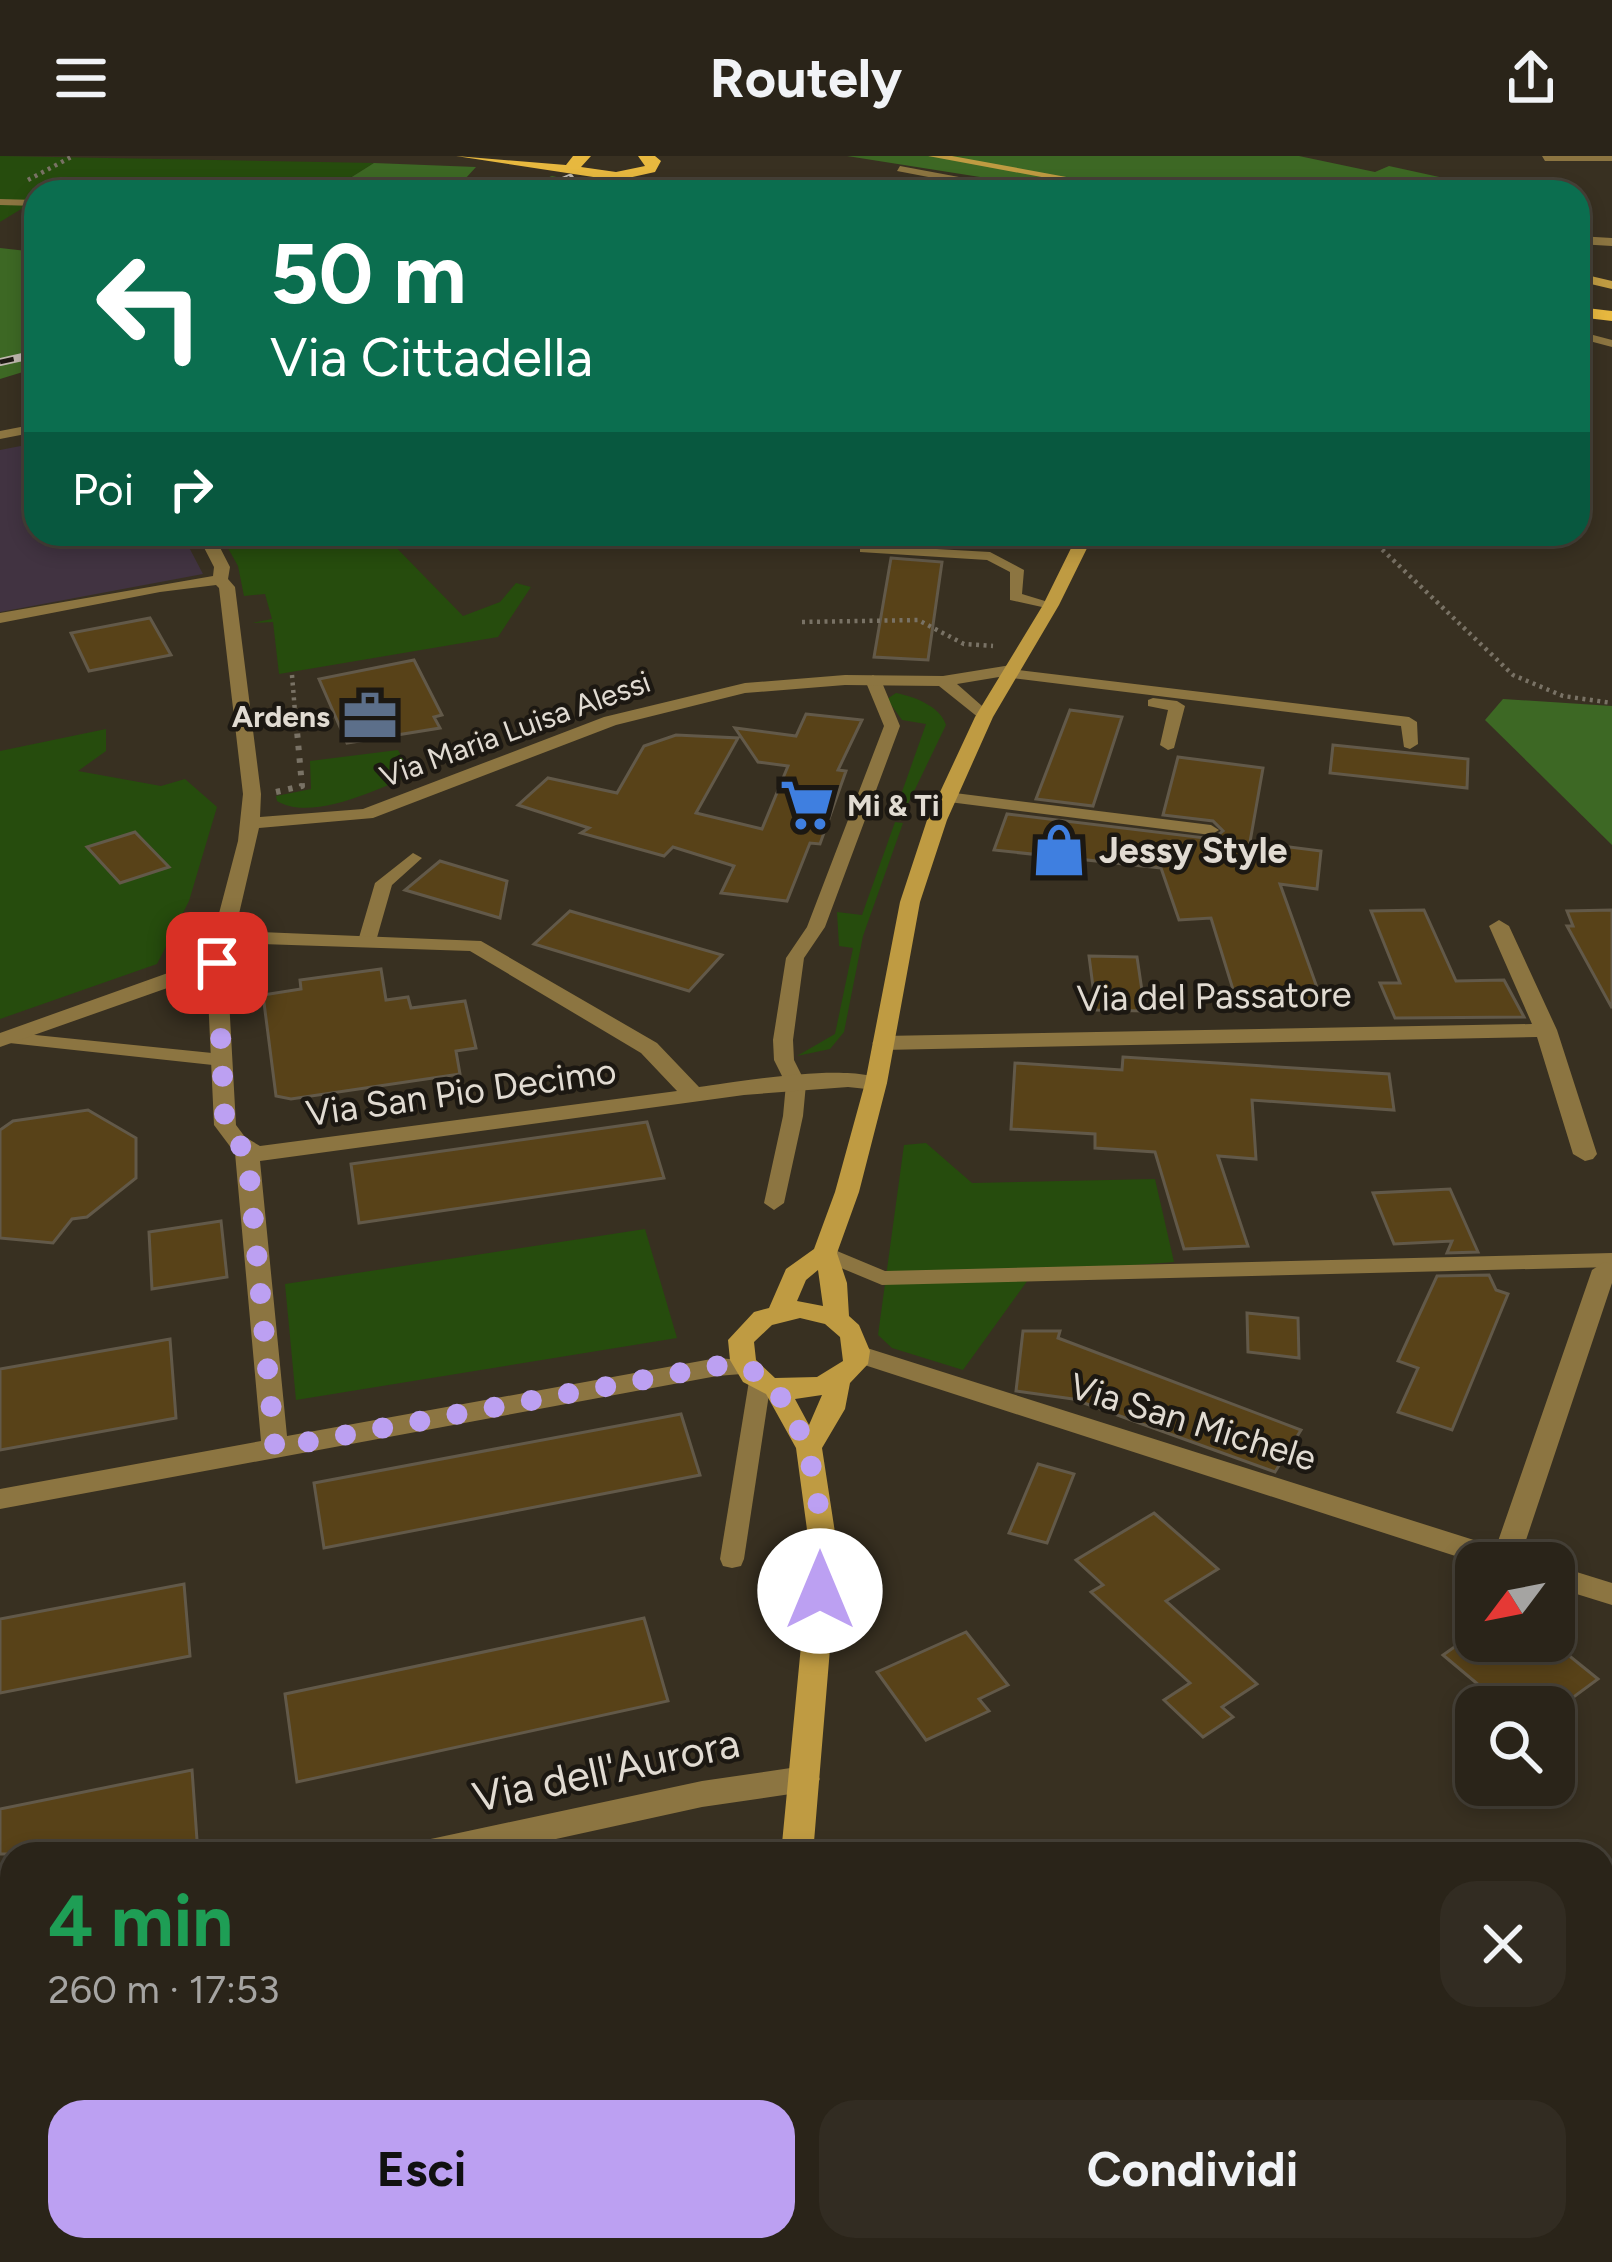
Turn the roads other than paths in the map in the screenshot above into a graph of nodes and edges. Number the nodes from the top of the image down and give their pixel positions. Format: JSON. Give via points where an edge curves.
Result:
{"nodes":[{"id":1,"x":463,"y":156,"type":"edge"},
{"id":2,"x":933,"y":156,"type":"edge"},
{"id":3,"x":1545,"y":158,"type":"edge"},
{"id":4,"x":1612,"y":158,"type":"edge"},
{"id":5,"x":650,"y":159,"type":"edge"},
{"id":6,"x":579,"y":163,"type":"edge"},
{"id":7,"x":900,"y":169,"type":"dead end"},
{"id":8,"x":602,"y":176,"type":"junction"},
{"id":9,"x":626,"y":180,"type":"edge"},
{"id":10,"x":959,"y":180,"type":"edge"},
{"id":11,"x":1072,"y":180,"type":"edge"},
{"id":12,"x":211,"y":546,"type":"edge"},
{"id":13,"x":1080,"y":546,"type":"edge"},
{"id":14,"x":866,"y":549,"type":"dead end"},
{"id":15,"x":220,"y":580,"type":"junction"},
{"id":16,"x":1052,"y":605,"type":"junction"},
{"id":17,"x":0,"y":618,"type":"edge"},
{"id":18,"x":1008,"y":676,"type":"junction"},
{"id":19,"x":874,"y":680,"type":"junction"},
{"id":20,"x":943,"y":681,"type":"junction"},
{"id":21,"x":984,"y":717,"type":"junction"},
{"id":22,"x":1410,"y":744,"type":"dead end"},
{"id":23,"x":1168,"y":746,"type":"dead end"},
{"id":24,"x":946,"y":796,"type":"junction"},
{"id":25,"x":251,"y":823,"type":"junction"},
{"id":26,"x":1211,"y":830,"type":"dead end"},
{"id":27,"x":413,"y":858,"type":"dead end"},
{"id":28,"x":1499,"y":926,"type":"dead end"},
{"id":29,"x":223,"y":937,"type":"junction"},
{"id":30,"x":367,"y":941,"type":"junction"},
{"id":31,"x":217,"y":963,"type":"junction"},
{"id":32,"x":1546,"y":1030,"type":"junction"},
{"id":33,"x":3,"y":1039,"type":"edge"},
{"id":34,"x":884,"y":1043,"type":"junction"},
{"id":35,"x":222,"y":1060,"type":"junction"},
{"id":36,"x":876,"y":1083,"type":"junction"},
{"id":37,"x":796,"y":1084,"type":"junction"},
{"id":38,"x":694,"y":1095,"type":"junction"},
{"id":39,"x":247,"y":1151,"type":"junction"},
{"id":40,"x":1585,"y":1154,"type":"dead end"},
{"id":41,"x":774,"y":1203,"type":"dead end"},
{"id":42,"x":825,"y":1253,"type":"junction"},
{"id":43,"x":1608,"y":1265,"type":"edge"},
{"id":44,"x":780,"y":1311,"type":"junction"},
{"id":45,"x":836,"y":1318,"type":"junction"},
{"id":46,"x":858,"y":1354,"type":"junction"},
{"id":47,"x":760,"y":1378,"type":"junction"},
{"id":48,"x":838,"y":1381,"type":"junction"},
{"id":49,"x":275,"y":1448,"type":"junction"},
{"id":50,"x":808,"y":1448,"type":"junction"},
{"id":51,"x":0,"y":1499,"type":"edge"},
{"id":52,"x":1515,"y":1542,"type":"edge"},
{"id":53,"x":1455,"y":1545,"type":"edge"},
{"id":54,"x":732,"y":1559,"type":"dead end"},
{"id":55,"x":1575,"y":1583,"type":"edge"},
{"id":56,"x":1612,"y":1594,"type":"edge"},
{"id":57,"x":804,"y":1779,"type":"junction"},
{"id":58,"x":481,"y":1842,"type":"edge"},
{"id":59,"x":798,"y":1842,"type":"edge"}],
"edges":[{"from":1,"to":6,"type":"main road"},
{"from":2,"to":11,"type":"street"},
{"from":3,"to":4,"type":"lane"},
{"from":5,"to":8,"type":"main road","via":[[642,172]]},
{"from":6,"to":8,"type":"main road"},
{"from":7,"to":10,"type":"lane"},
{"from":8,"to":9,"type":"main road"},
{"from":12,"to":15,"type":"street"},
{"from":13,"to":16,"type":"street"},
{"from":14,"to":16,"type":"lane","via":[[990,556],[1017,570],[1015,597]]},
{"from":15,"to":17,"type":"street"},
{"from":15,"to":25,"type":"street","via":[[243,681]]},
{"from":16,"to":18,"type":"street"},
{"from":18,"to":20,"type":"street","name":"Via Maria Luisa Alessi"},
{"from":18,"to":21,"type":"street"},
{"from":18,"to":22,"type":"lane","via":[[1409,722]]},
{"from":18,"to":23,"type":"lane","via":[[1178,706]]},
{"from":19,"to":20,"type":"street","name":"Via Maria Luisa Alessi"},
{"from":19,"to":25,"type":"street","name":"Via Maria Luisa Alessi","via":[[706,696],[556,739],[366,814]]},
{"from":19,"to":37,"type":"lane","via":[[892,726],[816,927],[795,958],[783,1040]]},
{"from":20,"to":21,"type":"street"},
{"from":21,"to":24,"type":"street"},
{"from":24,"to":26,"type":"lane"},
{"from":24,"to":34,"type":"street","via":[[910,902]]},
{"from":25,"to":29,"type":"street"},
{"from":27,"to":30,"type":"lane","via":[[384,883]]},
{"from":28,"to":32,"type":"street"},
{"from":29,"to":30,"type":"street","name":"Via San Pio Decimo"},
{"from":29,"to":31,"type":"street"},
{"from":30,"to":38,"type":"street","name":"Via San Pio Decimo","via":[[474,945],[649,1048]]},
{"from":31,"to":33,"type":"street"},
{"from":31,"to":35,"type":"street"},
{"from":32,"to":34,"type":"street","name":"Via del Passatore"},
{"from":32,"to":40,"type":"street"},
{"from":33,"to":35,"type":"lane"},
{"from":34,"to":36,"type":"street"},
{"from":35,"to":39,"type":"street","via":[[225,1125]]},
{"from":36,"to":37,"type":"street","name":"Via San Pio Decimo"},
{"from":36,"to":42,"type":"street"},
{"from":37,"to":38,"type":"street","name":"Via San Pio Decimo"},
{"from":37,"to":41,"type":"lane"},
{"from":38,"to":39,"type":"street","name":"Via San Pio Decimo","via":[[266,1155]]},
{"from":39,"to":49,"type":"street"},
{"from":42,"to":43,"type":"lane","via":[[882,1278]]},
{"from":42,"to":44,"type":"street","via":[[795,1275]]},
{"from":42,"to":45,"type":"street"},
{"from":43,"to":52,"type":"street","name":"Via San Michele"},
{"from":44,"to":45,"type":"street"},
{"from":44,"to":47,"type":"street","via":[[741,1340]]},
{"from":45,"to":46,"type":"street"},
{"from":46,"to":48,"type":"street"},
{"from":46,"to":53,"type":"street","name":"Via San Michele"},
{"from":47,"to":48,"type":"street","via":[[808,1390]]},
{"from":47,"to":49,"type":"street","via":[[717,1366]]},
{"from":47,"to":50,"type":"street"},
{"from":47,"to":54,"type":"lane"},
{"from":48,"to":50,"type":"street"},
{"from":49,"to":51,"type":"street"},
{"from":50,"to":57,"type":"street","via":[[824,1552]]},
{"from":55,"to":56,"type":"street"},
{"from":57,"to":58,"type":"street","name":"Via dell'Aurora"},
{"from":57,"to":59,"type":"street"}]}
